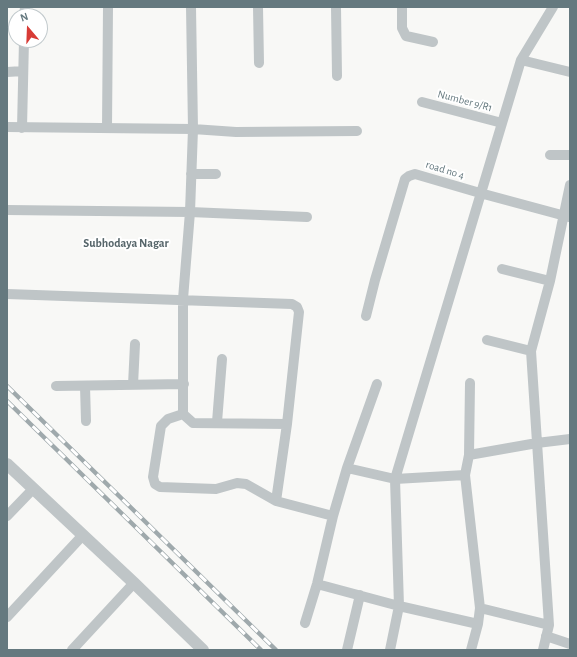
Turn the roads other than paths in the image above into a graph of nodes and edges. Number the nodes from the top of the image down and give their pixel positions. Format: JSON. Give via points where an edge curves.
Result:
{"nodes":[{"id":1,"x":108,"y":7,"type":"edge"},
{"id":2,"x":191,"y":7,"type":"edge"},
{"id":3,"x":258,"y":7,"type":"edge"},
{"id":4,"x":336,"y":7,"type":"edge"},
{"id":5,"x":402,"y":7,"type":"edge"},
{"id":6,"x":553,"y":7,"type":"edge"},
{"id":7,"x":433,"y":42,"type":"dead end"},
{"id":8,"x":24,"y":48,"type":"edge"},
{"id":9,"x":521,"y":60,"type":"junction"},
{"id":10,"x":259,"y":63,"type":"dead end"},
{"id":11,"x":23,"y":71,"type":"junction"},
{"id":12,"x":7,"y":72,"type":"edge"},
{"id":13,"x":570,"y":72,"type":"edge"},
{"id":14,"x":337,"y":76,"type":"dead end"},
{"id":15,"x":422,"y":102,"type":"dead end"},
{"id":16,"x":502,"y":123,"type":"junction"},
{"id":17,"x":7,"y":127,"type":"edge"},
{"id":18,"x":22,"y":128,"type":"junction"},
{"id":19,"x":107,"y":128,"type":"junction"},
{"id":20,"x":193,"y":129,"type":"junction"},
{"id":21,"x":358,"y":131,"type":"dead end"},
{"id":22,"x":550,"y":155,"type":"dead end"},
{"id":23,"x":570,"y":155,"type":"edge"},
{"id":24,"x":191,"y":174,"type":"junction"},
{"id":25,"x":216,"y":174,"type":"dead end"},
{"id":26,"x":570,"y":185,"type":"edge"},
{"id":27,"x":480,"y":193,"type":"junction"},
{"id":28,"x":7,"y":210,"type":"edge"},
{"id":29,"x":190,"y":212,"type":"junction"},
{"id":30,"x":307,"y":217,"type":"dead end"},
{"id":31,"x":567,"y":217,"type":"edge"},
{"id":32,"x":502,"y":269,"type":"dead end"},
{"id":33,"x":550,"y":281,"type":"junction"},
{"id":34,"x":7,"y":294,"type":"edge"},
{"id":35,"x":183,"y":299,"type":"junction"},
{"id":36,"x":366,"y":316,"type":"dead end"},
{"id":37,"x":487,"y":340,"type":"dead end"},
{"id":38,"x":135,"y":344,"type":"dead end"},
{"id":39,"x":531,"y":351,"type":"junction"},
{"id":40,"x":222,"y":359,"type":"dead end"},
{"id":41,"x":470,"y":383,"type":"dead end"},
{"id":42,"x":184,"y":384,"type":"junction"},
{"id":43,"x":377,"y":384,"type":"dead end"},
{"id":44,"x":56,"y":386,"type":"dead end"},
{"id":45,"x":86,"y":386,"type":"junction"},
{"id":46,"x":133,"y":386,"type":"junction"},
{"id":47,"x":183,"y":414,"type":"junction"},
{"id":48,"x":86,"y":421,"type":"dead end"},
{"id":49,"x":217,"y":422,"type":"junction"},
{"id":50,"x":287,"y":424,"type":"junction"},
{"id":51,"x":570,"y":439,"type":"edge"},
{"id":52,"x":537,"y":443,"type":"junction"},
{"id":53,"x":469,"y":455,"type":"junction"},
{"id":54,"x":7,"y":464,"type":"edge"},
{"id":55,"x":347,"y":468,"type":"junction"},
{"id":56,"x":465,"y":475,"type":"junction"},
{"id":57,"x":396,"y":479,"type":"junction"},
{"id":58,"x":33,"y":489,"type":"junction"},
{"id":59,"x":276,"y":501,"type":"junction"},
{"id":60,"x":7,"y":516,"type":"edge"},
{"id":61,"x":333,"y":516,"type":"junction"},
{"id":62,"x":83,"y":535,"type":"junction"},
{"id":63,"x":134,"y":583,"type":"junction"},
{"id":64,"x":317,"y":584,"type":"junction"},
{"id":65,"x":360,"y":595,"type":"junction"},
{"id":66,"x":399,"y":606,"type":"junction"},
{"id":67,"x":480,"y":608,"type":"junction"},
{"id":68,"x":7,"y":617,"type":"edge"},
{"id":69,"x":305,"y":623,"type":"dead end"},
{"id":70,"x":478,"y":624,"type":"junction"},
{"id":71,"x":549,"y":625,"type":"junction"},
{"id":72,"x":546,"y":636,"type":"junction"},
{"id":73,"x":570,"y":644,"type":"edge"},
{"id":74,"x":72,"y":650,"type":"edge"},
{"id":75,"x":203,"y":650,"type":"edge"},
{"id":76,"x":347,"y":650,"type":"edge"},
{"id":77,"x":390,"y":650,"type":"edge"},
{"id":78,"x":471,"y":650,"type":"edge"},
{"id":79,"x":543,"y":650,"type":"edge"}],
"edges":[{"from":1,"to":19,"type":"street"},
{"from":2,"to":20,"type":"street"},
{"from":3,"to":10,"type":"street"},
{"from":4,"to":14,"type":"street"},
{"from":5,"to":7,"type":"street","via":[[402,28],[406,36]]},
{"from":6,"to":9,"type":"street"},
{"from":8,"to":11,"type":"street"},
{"from":9,"to":13,"type":"street"},
{"from":9,"to":16,"type":"street"},
{"from":11,"to":12,"type":"street"},
{"from":11,"to":18,"type":"street"},
{"from":15,"to":16,"type":"street","name":"Number 9/R1"},
{"from":16,"to":27,"type":"street"},
{"from":17,"to":18,"type":"street"},
{"from":18,"to":19,"type":"street"},
{"from":19,"to":20,"type":"street"},
{"from":20,"to":21,"type":"street","via":[[236,132]]},
{"from":20,"to":24,"type":"street"},
{"from":22,"to":23,"type":"street"},
{"from":24,"to":25,"type":"street"},
{"from":24,"to":29,"type":"street"},
{"from":26,"to":31,"type":"street"},
{"from":27,"to":31,"type":"street","name":"road no 4"},
{"from":27,"to":36,"type":"street","name":"road no 4","via":[[415,174],[405,179]]},
{"from":27,"to":57,"type":"street"},
{"from":28,"to":29,"type":"street"},
{"from":29,"to":30,"type":"street"},
{"from":29,"to":35,"type":"street"},
{"from":31,"to":33,"type":"street"},
{"from":32,"to":33,"type":"street"},
{"from":33,"to":39,"type":"street"},
{"from":34,"to":35,"type":"street"},
{"from":35,"to":42,"type":"street"},
{"from":35,"to":50,"type":"street","via":[[292,304],[297,307],[299,312]]},
{"from":37,"to":39,"type":"street"},
{"from":38,"to":46,"type":"street"},
{"from":39,"to":52,"type":"street"},
{"from":40,"to":49,"type":"street"},
{"from":41,"to":53,"type":"street"},
{"from":42,"to":46,"type":"street"},
{"from":42,"to":47,"type":"street"},
{"from":43,"to":55,"type":"street"},
{"from":44,"to":45,"type":"street"},
{"from":45,"to":46,"type":"street"},
{"from":45,"to":48,"type":"street"},
{"from":47,"to":49,"type":"street","via":[[193,423]]},
{"from":47,"to":59,"type":"street","via":[[168,419],[161,426],[152,477],[155,484],[160,487],[216,489],[237,483],[250,486]]},
{"from":49,"to":50,"type":"street"},
{"from":50,"to":59,"type":"street"},
{"from":51,"to":52,"type":"street"},
{"from":52,"to":53,"type":"street"},
{"from":52,"to":71,"type":"street"},
{"from":53,"to":56,"type":"street"},
{"from":54,"to":58,"type":"street"},
{"from":55,"to":57,"type":"street"},
{"from":55,"to":61,"type":"street"},
{"from":56,"to":57,"type":"street"},
{"from":56,"to":67,"type":"street"},
{"from":57,"to":66,"type":"street"},
{"from":58,"to":60,"type":"street"},
{"from":58,"to":62,"type":"street"},
{"from":59,"to":61,"type":"street"},
{"from":61,"to":64,"type":"street"},
{"from":62,"to":63,"type":"street"},
{"from":62,"to":68,"type":"street"},
{"from":63,"to":74,"type":"street"},
{"from":63,"to":75,"type":"street"},
{"from":64,"to":65,"type":"street"},
{"from":64,"to":69,"type":"street"},
{"from":65,"to":66,"type":"street"},
{"from":65,"to":76,"type":"street"},
{"from":66,"to":70,"type":"street"},
{"from":66,"to":77,"type":"street"},
{"from":67,"to":70,"type":"street"},
{"from":67,"to":71,"type":"street"},
{"from":70,"to":78,"type":"street"},
{"from":71,"to":72,"type":"street"},
{"from":72,"to":73,"type":"street"},
{"from":72,"to":79,"type":"street"}]}
